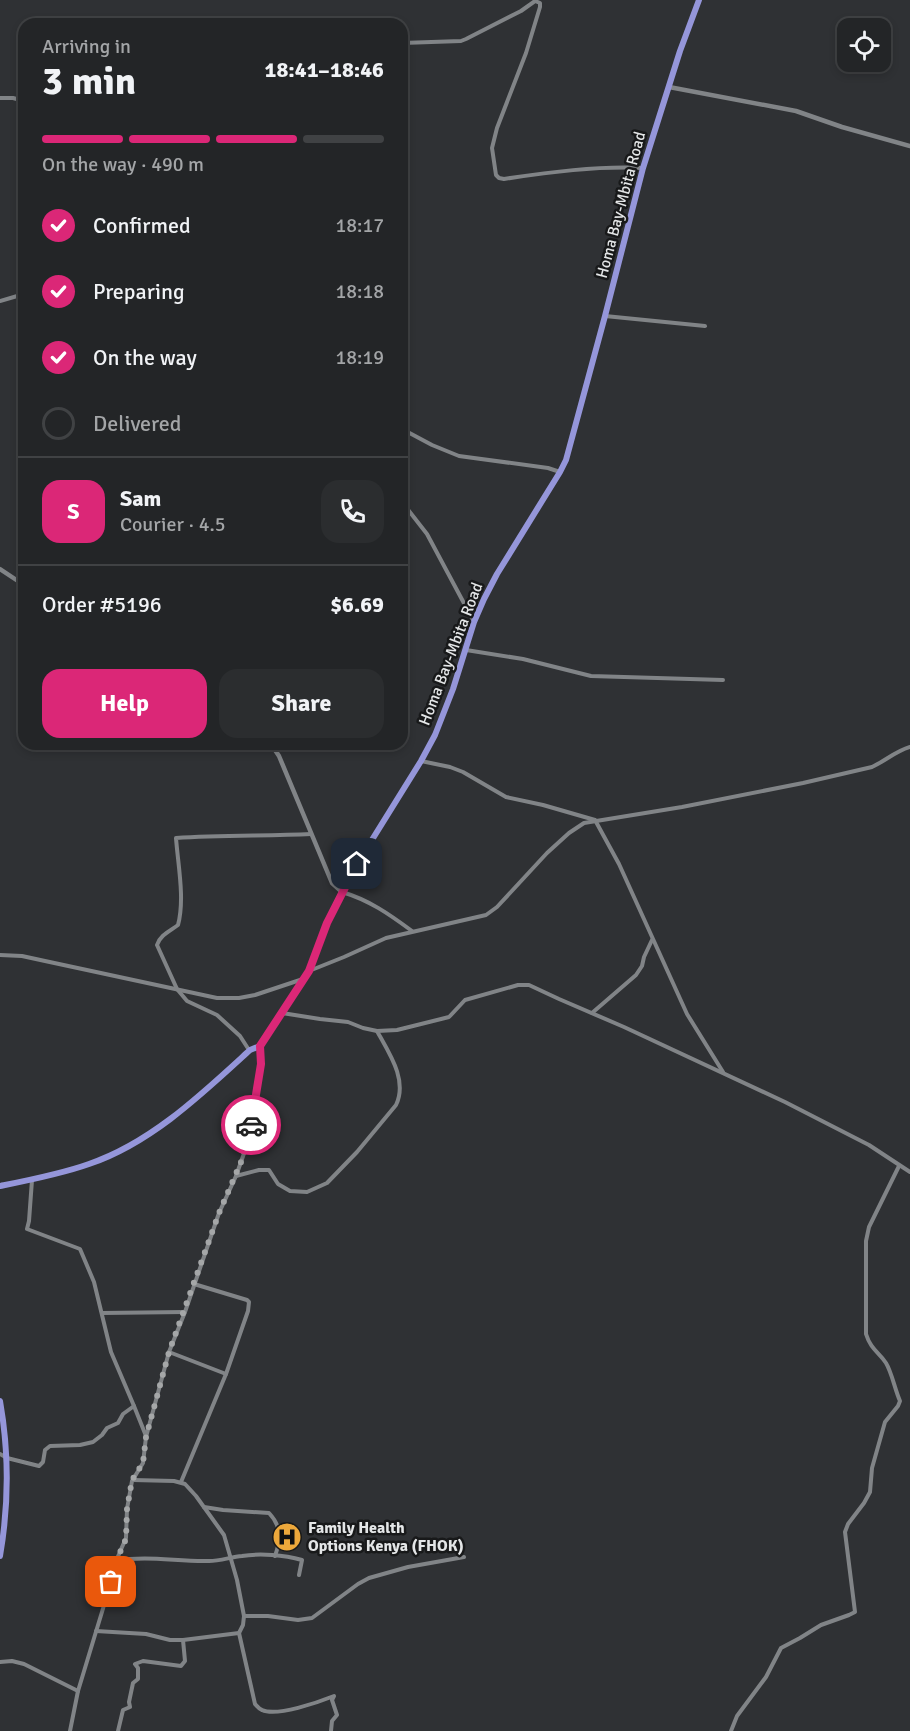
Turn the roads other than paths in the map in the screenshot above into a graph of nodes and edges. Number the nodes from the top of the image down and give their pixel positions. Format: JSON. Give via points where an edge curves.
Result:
{"nodes":[{"id":1,"x":699,"y":0,"type":"edge"},
{"id":2,"x":408,"y":43,"type":"edge"},
{"id":3,"x":669,"y":87,"type":"junction"},
{"id":4,"x":0,"y":98,"type":"edge"},
{"id":5,"x":18,"y":99,"type":"edge"},
{"id":6,"x":910,"y":146,"type":"edge"},
{"id":7,"x":644,"y":168,"type":"junction"},
{"id":8,"x":18,"y":296,"type":"edge"},
{"id":9,"x":0,"y":301,"type":"edge"},
{"id":10,"x":605,"y":316,"type":"junction"},
{"id":11,"x":705,"y":326,"type":"dead end"},
{"id":12,"x":408,"y":432,"type":"edge"},
{"id":13,"x":561,"y":472,"type":"junction"},
{"id":14,"x":408,"y":510,"type":"edge"},
{"id":15,"x":0,"y":569,"type":"edge"},
{"id":16,"x":18,"y":581,"type":"edge"},
{"id":17,"x":474,"y":622,"type":"junction"},
{"id":18,"x":465,"y":650,"type":"junction"},
{"id":19,"x":723,"y":680,"type":"dead end"},
{"id":20,"x":910,"y":747,"type":"edge"},
{"id":21,"x":275,"y":750,"type":"edge"},
{"id":22,"x":421,"y":761,"type":"junction"},
{"id":23,"x":595,"y":820,"type":"junction"},
{"id":24,"x":311,"y":834,"type":"junction"},
{"id":25,"x":342,"y":892,"type":"junction"},
{"id":26,"x":412,"y":931,"type":"junction"},
{"id":27,"x":652,"y":939,"type":"junction"},
{"id":28,"x":0,"y":955,"type":"edge"},
{"id":29,"x":309,"y":971,"type":"junction"},
{"id":30,"x":303,"y":978,"type":"junction"},
{"id":31,"x":177,"y":989,"type":"junction"},
{"id":32,"x":282,"y":1013,"type":"junction"},
{"id":33,"x":591,"y":1013,"type":"junction"},
{"id":34,"x":378,"y":1031,"type":"junction"},
{"id":35,"x":260,"y":1046,"type":"junction"},
{"id":36,"x":250,"y":1050,"type":"junction"},
{"id":37,"x":724,"y":1072,"type":"junction"},
{"id":38,"x":899,"y":1166,"type":"junction"},
{"id":39,"x":910,"y":1172,"type":"edge"},
{"id":40,"x":236,"y":1176,"type":"junction"},
{"id":41,"x":32,"y":1179,"type":"junction"},
{"id":42,"x":0,"y":1186,"type":"edge"},
{"id":43,"x":194,"y":1284,"type":"junction"},
{"id":44,"x":185,"y":1312,"type":"junction"},
{"id":45,"x":102,"y":1313,"type":"junction"},
{"id":46,"x":169,"y":1352,"type":"junction"},
{"id":47,"x":226,"y":1374,"type":"junction"},
{"id":48,"x":0,"y":1401,"type":"edge"},
{"id":49,"x":134,"y":1406,"type":"junction"},
{"id":50,"x":146,"y":1437,"type":"junction"},
{"id":51,"x":0,"y":1454,"type":"edge"},
{"id":52,"x":7,"y":1458,"type":"junction"},
{"id":53,"x":132,"y":1480,"type":"junction"},
{"id":54,"x":181,"y":1482,"type":"junction"},
{"id":55,"x":204,"y":1507,"type":"junction"},
{"id":56,"x":0,"y":1556,"type":"edge"},
{"id":57,"x":275,"y":1556,"type":"junction"},
{"id":58,"x":464,"y":1557,"type":"dead end"},
{"id":59,"x":230,"y":1558,"type":"junction"},
{"id":60,"x":116,"y":1561,"type":"junction"},
{"id":61,"x":299,"y":1575,"type":"dead end"},
{"id":62,"x":244,"y":1616,"type":"junction"},
{"id":63,"x":96,"y":1631,"type":"junction"},
{"id":64,"x":239,"y":1633,"type":"junction"},
{"id":65,"x":183,"y":1640,"type":"junction"},
{"id":66,"x":0,"y":1662,"type":"edge"},
{"id":67,"x":78,"y":1691,"type":"junction"},
{"id":68,"x":70,"y":1731,"type":"edge"},
{"id":69,"x":118,"y":1731,"type":"edge"},
{"id":70,"x":331,"y":1731,"type":"edge"},
{"id":71,"x":731,"y":1731,"type":"edge"}],
"edges":[{"from":1,"to":3,"type":"highway","name":"Homa Bay-Mbita Road"},
{"from":2,"to":7,"type":"street","via":[[461,41],[537,1],[540,7],[530,42],[492,148],[495,175],[504,178]]},
{"from":3,"to":6,"type":"street","via":[[796,111]]},
{"from":3,"to":7,"type":"highway","name":"Homa Bay-Mbita Road"},
{"from":4,"to":5,"type":"street"},
{"from":7,"to":10,"type":"highway","name":"Homa Bay-Mbita Road"},
{"from":8,"to":9,"type":"street"},
{"from":10,"to":11,"type":"street"},
{"from":10,"to":13,"type":"highway","name":"Homa Bay-Mbita Road"},
{"from":12,"to":13,"type":"street","via":[[459,456]]},
{"from":13,"to":17,"type":"highway","name":"Homa Bay-Mbita Road","via":[[497,574]]},
{"from":14,"to":17,"type":"street","via":[[427,534]]},
{"from":15,"to":16,"type":"street"},
{"from":17,"to":18,"type":"highway","name":"Homa Bay-Mbita Road"},
{"from":18,"to":19,"type":"street","via":[[523,658],[591,676]]},
{"from":18,"to":22,"type":"highway","name":"Homa Bay-Mbita Road","via":[[450,698]]},
{"from":20,"to":23,"type":"street","via":[[881,763],[803,783]]},
{"from":21,"to":24,"type":"street"},
{"from":22,"to":23,"type":"street","via":[[463,772],[506,797]]},
{"from":22,"to":25,"type":"highway","name":"Homa Bay-Mbita Road"},
{"from":23,"to":26,"type":"street","via":[[569,833],[486,915]]},
{"from":23,"to":27,"type":"street"},
{"from":24,"to":25,"type":"street","via":[[332,883]]},
{"from":24,"to":31,"type":"street","via":[[176,838],[180,917],[178,925],[157,945]]},
{"from":25,"to":26,"type":"street","via":[[361,898]]},
{"from":25,"to":29,"type":"highway","name":"Homa Bay-Mbita Road"},
{"from":26,"to":29,"type":"street"},
{"from":27,"to":33,"type":"street","via":[[636,975]]},
{"from":27,"to":37,"type":"street","via":[[687,1014]]},
{"from":28,"to":31,"type":"street","via":[[45,960]]},
{"from":29,"to":30,"type":"highway","name":"Homa Bay-Mbita Road"},
{"from":30,"to":31,"type":"street","via":[[239,998],[208,997]]},
{"from":30,"to":32,"type":"highway","name":"Homa Bay-Mbita Road"},
{"from":31,"to":36,"type":"street","via":[[187,1001],[224,1020]]},
{"from":32,"to":34,"type":"street","via":[[348,1022]]},
{"from":32,"to":35,"type":"highway","name":"Homa Bay-Mbita Road"},
{"from":33,"to":34,"type":"street","via":[[524,984],[465,1000],[453,1015],[444,1019]]},
{"from":33,"to":37,"type":"street"},
{"from":34,"to":40,"type":"street","via":[[396,1067],[400,1097],[327,1183],[308,1192],[290,1191],[281,1188],[269,1170]]},
{"from":35,"to":36,"type":"highway"},
{"from":35,"to":40,"type":"street","via":[[254,1114]]},
{"from":36,"to":41,"type":"highway","via":[[181,1110],[134,1143],[89,1165]]},
{"from":37,"to":38,"type":"street","via":[[848,1133]]},
{"from":38,"to":39,"type":"street"},
{"from":38,"to":71,"type":"street","via":[[866,1241],[866,1334],[885,1362],[900,1401],[885,1422],[872,1468],[870,1492],[845,1532],[855,1612],[821,1625],[781,1648]]},
{"from":40,"to":43,"type":"street"},
{"from":41,"to":42,"type":"highway"},
{"from":41,"to":45,"type":"street","via":[[27,1229],[80,1249]]},
{"from":43,"to":44,"type":"street"},
{"from":43,"to":47,"type":"street","via":[[249,1302]]},
{"from":44,"to":45,"type":"street"},
{"from":44,"to":46,"type":"street"},
{"from":45,"to":49,"type":"street","via":[[111,1353]]},
{"from":46,"to":47,"type":"street"},
{"from":46,"to":50,"type":"street"},
{"from":47,"to":54,"type":"street"},
{"from":48,"to":52,"type":"highway"},
{"from":49,"to":50,"type":"street"},
{"from":49,"to":52,"type":"street","via":[[93,1442],[48,1447],[39,1466]]},
{"from":50,"to":53,"type":"street","via":[[143,1463]]},
{"from":51,"to":52,"type":"street"},
{"from":52,"to":56,"type":"highway"},
{"from":53,"to":54,"type":"street"},
{"from":53,"to":60,"type":"street","via":[[126,1539]]},
{"from":54,"to":55,"type":"street"},
{"from":55,"to":57,"type":"street","via":[[269,1513],[279,1527]]},
{"from":55,"to":59,"type":"street","via":[[224,1536]]},
{"from":57,"to":59,"type":"street"},
{"from":57,"to":61,"type":"street","via":[[302,1560]]},
{"from":58,"to":62,"type":"street","via":[[369,1578],[312,1618]]},
{"from":59,"to":60,"type":"street"},
{"from":59,"to":62,"type":"street"},
{"from":60,"to":63,"type":"street"},
{"from":62,"to":64,"type":"street"},
{"from":63,"to":65,"type":"street"},
{"from":63,"to":67,"type":"street"},
{"from":64,"to":65,"type":"street"},
{"from":64,"to":70,"type":"street","via":[[255,1704],[270,1712],[334,1696],[337,1716]]},
{"from":65,"to":69,"type":"street","via":[[185,1661],[181,1666],[142,1661],[135,1664],[138,1679],[133,1683],[130,1707],[123,1710]]},
{"from":66,"to":67,"type":"street","via":[[24,1664]]},
{"from":67,"to":68,"type":"street"}]}
